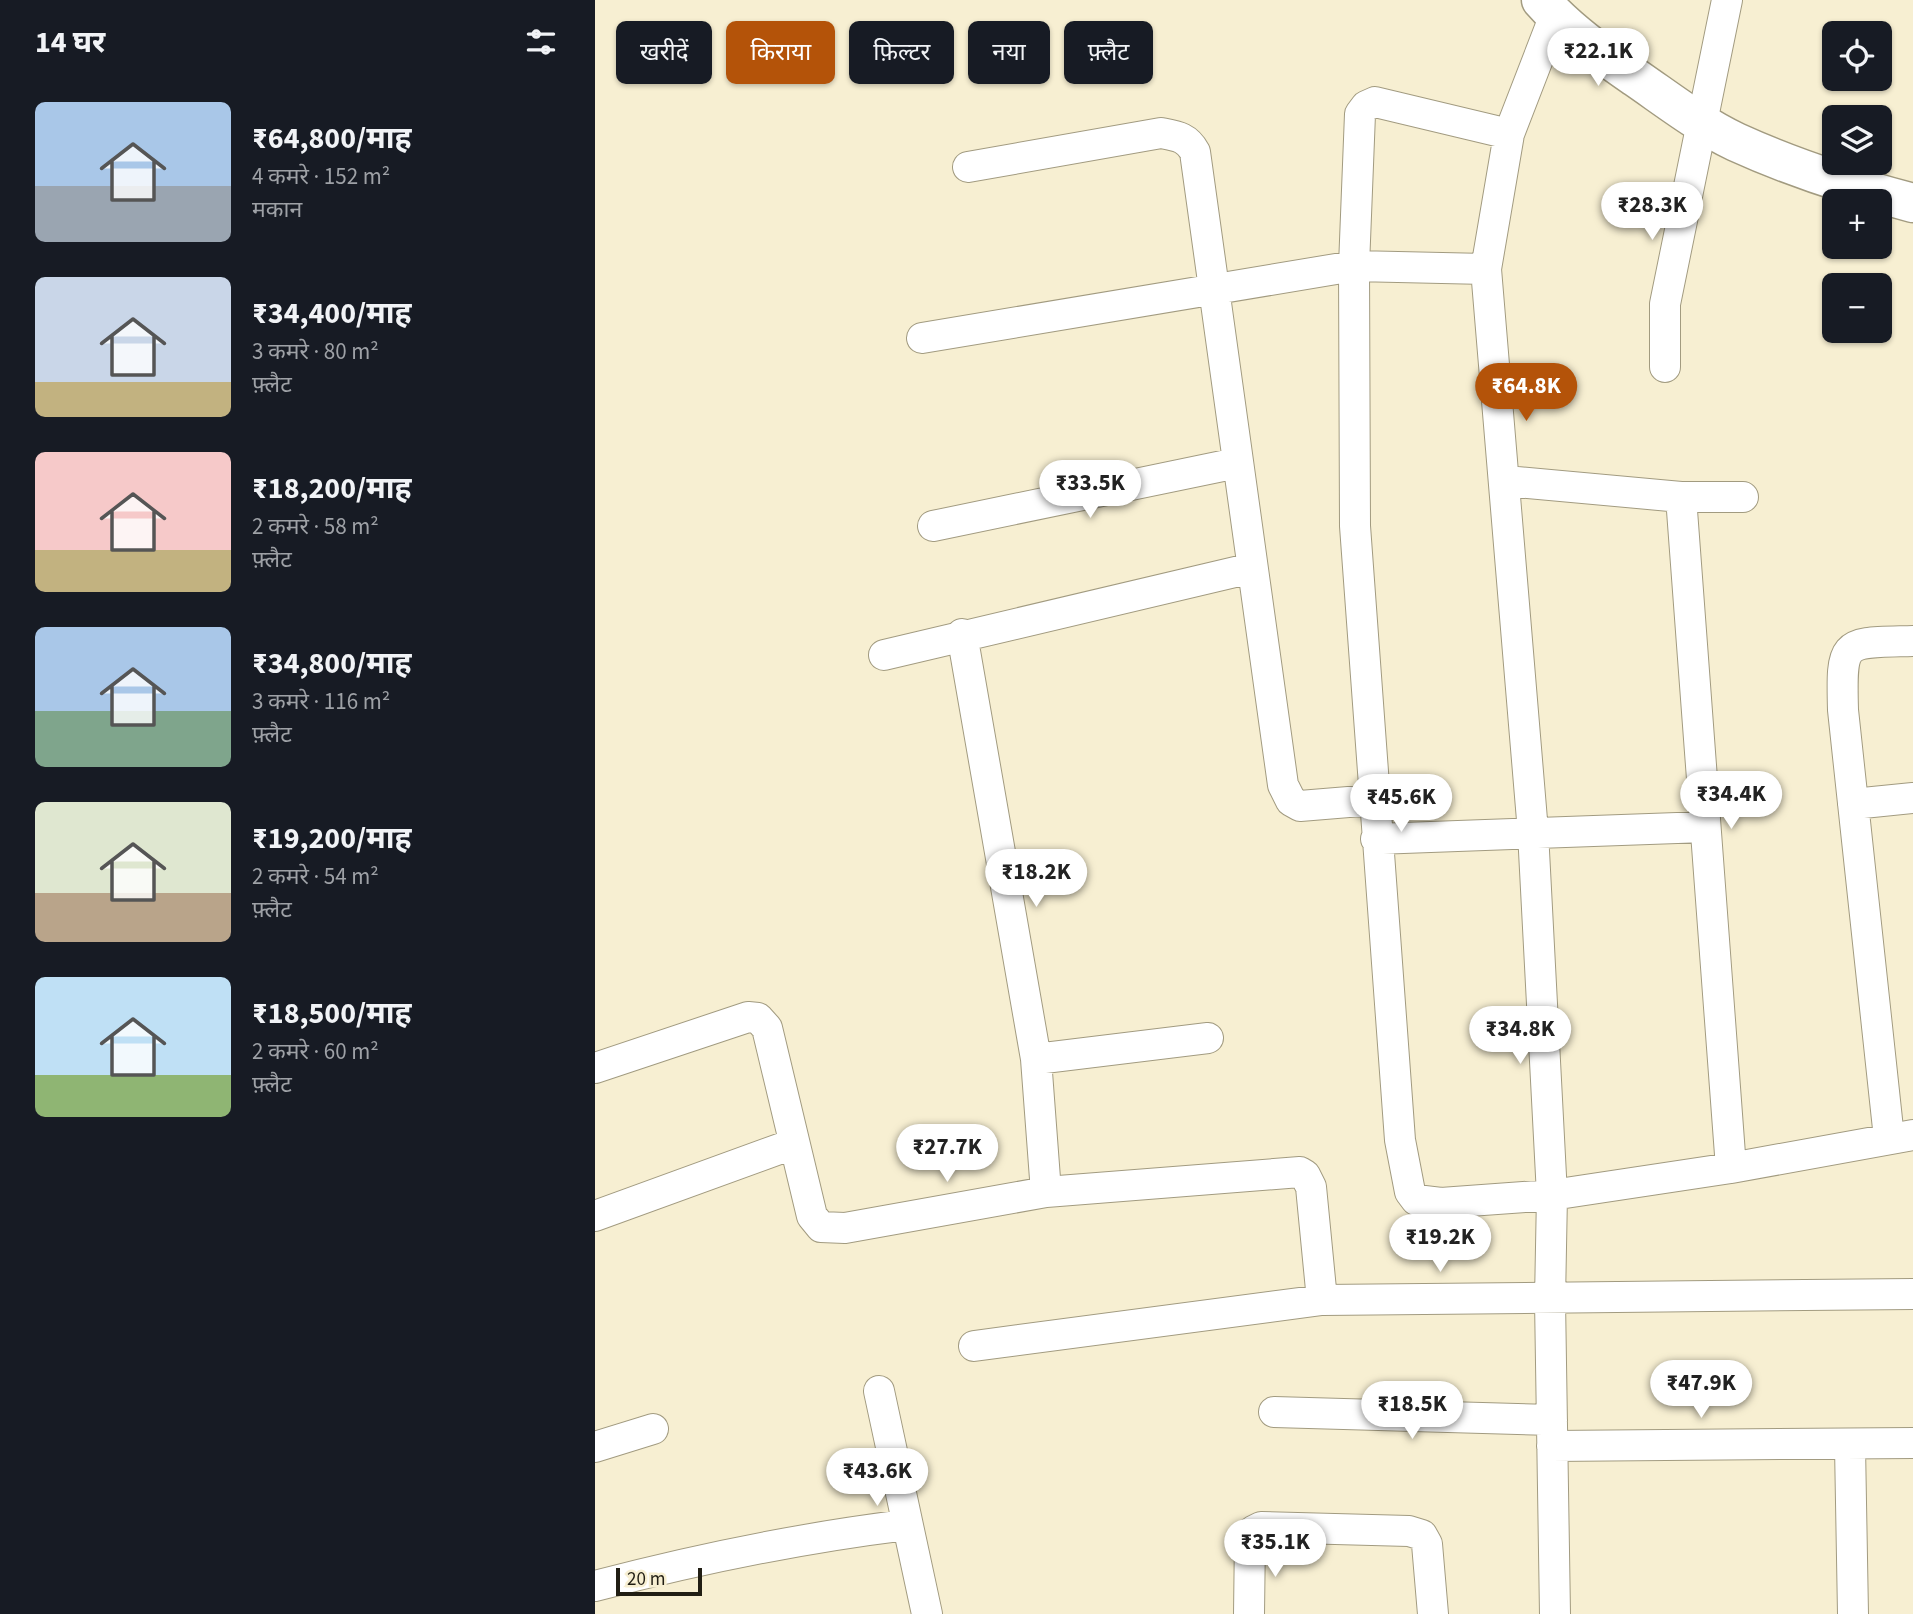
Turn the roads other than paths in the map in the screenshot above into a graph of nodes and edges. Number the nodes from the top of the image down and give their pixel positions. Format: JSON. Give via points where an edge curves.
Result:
{"nodes":[{"id":1,"x":1727,"y":0,"type":"edge"},
{"id":2,"x":1548,"y":8,"type":"edge"},
{"id":3,"x":1701,"y":123,"type":"junction"},
{"id":4,"x":1509,"y":134,"type":"junction"},
{"id":5,"x":968,"y":167,"type":"dead end"},
{"id":6,"x":1913,"y":203,"type":"edge"},
{"id":7,"x":1354,"y":266,"type":"junction"},
{"id":8,"x":1486,"y":269,"type":"junction"},
{"id":9,"x":1212,"y":288,"type":"junction"},
{"id":10,"x":922,"y":338,"type":"dead end"},
{"id":11,"x":1665,"y":367,"type":"dead end"},
{"id":12,"x":1237,"y":463,"type":"junction"},
{"id":13,"x":1506,"y":481,"type":"junction"},
{"id":14,"x":1681,"y":497,"type":"junction"},
{"id":15,"x":1743,"y":497,"type":"dead end"},
{"id":16,"x":933,"y":526,"type":"dead end"},
{"id":17,"x":1252,"y":568,"type":"junction"},
{"id":18,"x":962,"y":634,"type":"junction"},
{"id":19,"x":1913,"y":641,"type":"edge"},
{"id":20,"x":884,"y":655,"type":"dead end"},
{"id":21,"x":1913,"y":798,"type":"edge"},
{"id":22,"x":1373,"y":800,"type":"junction"},
{"id":23,"x":1853,"y":804,"type":"junction"},
{"id":24,"x":1705,"y":827,"type":"junction"},
{"id":25,"x":1533,"y":832,"type":"junction"},
{"id":26,"x":1376,"y":839,"type":"junction"},
{"id":27,"x":1208,"y":1038,"type":"dead end"},
{"id":28,"x":1036,"y":1059,"type":"junction"},
{"id":29,"x":595,"y":1068,"type":"edge"},
{"id":30,"x":1901,"y":1137,"type":"edge"},
{"id":31,"x":793,"y":1144,"type":"junction"},
{"id":32,"x":1731,"y":1168,"type":"junction"},
{"id":33,"x":1046,"y":1192,"type":"junction"},
{"id":34,"x":1552,"y":1195,"type":"junction"},
{"id":35,"x":595,"y":1216,"type":"edge"},
{"id":36,"x":1913,"y":1294,"type":"edge"},
{"id":37,"x":1322,"y":1300,"type":"junction"},
{"id":38,"x":1550,"y":1300,"type":"junction"},
{"id":39,"x":974,"y":1346,"type":"dead end"},
{"id":40,"x":879,"y":1391,"type":"dead end"},
{"id":41,"x":1273,"y":1412,"type":"dead end"},
{"id":42,"x":653,"y":1429,"type":"dead end"},
{"id":43,"x":1552,"y":1433,"type":"junction"},
{"id":44,"x":1913,"y":1443,"type":"edge"},
{"id":45,"x":1850,"y":1446,"type":"junction"},
{"id":46,"x":595,"y":1447,"type":"edge"},
{"id":47,"x":906,"y":1525,"type":"junction"},
{"id":48,"x":595,"y":1586,"type":"edge"},
{"id":49,"x":927,"y":1614,"type":"edge"},
{"id":50,"x":1249,"y":1614,"type":"edge"},
{"id":51,"x":1433,"y":1614,"type":"edge"},
{"id":52,"x":1555,"y":1614,"type":"edge"},
{"id":53,"x":1853,"y":1614,"type":"edge"}],
"edges":[{"from":1,"to":3,"type":"street"},
{"from":2,"to":3,"type":"street","via":[[1602,55]]},
{"from":2,"to":4,"type":"street"},
{"from":3,"to":6,"type":"street","via":[[1844,185]]},
{"from":3,"to":11,"type":"street","via":[[1665,304]]},
{"from":4,"to":7,"type":"street","via":[[1375,102],[1366,106],[1360,114]]},
{"from":4,"to":8,"type":"street"},
{"from":5,"to":9,"type":"street","via":[[1161,133],[1180,136],[1195,152]]},
{"from":7,"to":8,"type":"street"},
{"from":7,"to":9,"type":"street"},
{"from":7,"to":22,"type":"street","via":[[1355,526]]},
{"from":8,"to":13,"type":"street"},
{"from":9,"to":10,"type":"street"},
{"from":9,"to":12,"type":"street"},
{"from":12,"to":16,"type":"street"},
{"from":12,"to":17,"type":"street"},
{"from":13,"to":14,"type":"street"},
{"from":13,"to":25,"type":"street"},
{"from":14,"to":15,"type":"street"},
{"from":14,"to":24,"type":"street"},
{"from":17,"to":18,"type":"street"},
{"from":17,"to":22,"type":"street","via":[[1283,785],[1291,801],[1300,806]]},
{"from":18,"to":20,"type":"street"},
{"from":18,"to":28,"type":"street"},
{"from":19,"to":23,"type":"street","via":[[1861,644],[1845,654],[1843,710]]},
{"from":21,"to":23,"type":"street"},
{"from":22,"to":26,"type":"street"},
{"from":23,"to":30,"type":"street"},
{"from":24,"to":25,"type":"street"},
{"from":24,"to":32,"type":"street"},
{"from":25,"to":26,"type":"street"},
{"from":25,"to":34,"type":"street"},
{"from":26,"to":34,"type":"street","via":[[1400,1140],[1410,1192],[1416,1199],[1441,1203]]},
{"from":27,"to":28,"type":"street"},
{"from":28,"to":33,"type":"street"},
{"from":29,"to":31,"type":"street","via":[[748,1017],[758,1018],[767,1028],[780,1072]]},
{"from":30,"to":32,"type":"street"},
{"from":31,"to":33,"type":"street","via":[[813,1216],[821,1227],[845,1228]]},
{"from":31,"to":35,"type":"street"},
{"from":32,"to":34,"type":"street"},
{"from":33,"to":37,"type":"street","via":[[1300,1172],[1311,1187]]},
{"from":34,"to":38,"type":"street"},
{"from":36,"to":38,"type":"street"},
{"from":37,"to":38,"type":"street"},
{"from":37,"to":39,"type":"street"},
{"from":38,"to":43,"type":"street"},
{"from":40,"to":47,"type":"street"},
{"from":41,"to":43,"type":"street"},
{"from":42,"to":46,"type":"street"},
{"from":43,"to":45,"type":"street"},
{"from":43,"to":52,"type":"street"},
{"from":44,"to":45,"type":"street"},
{"from":45,"to":53,"type":"street"},
{"from":47,"to":48,"type":"street","via":[[715,1556]]},
{"from":47,"to":49,"type":"street"},
{"from":50,"to":51,"type":"street","via":[[1250,1537],[1261,1527],[1422,1535],[1427,1544]]}]}
